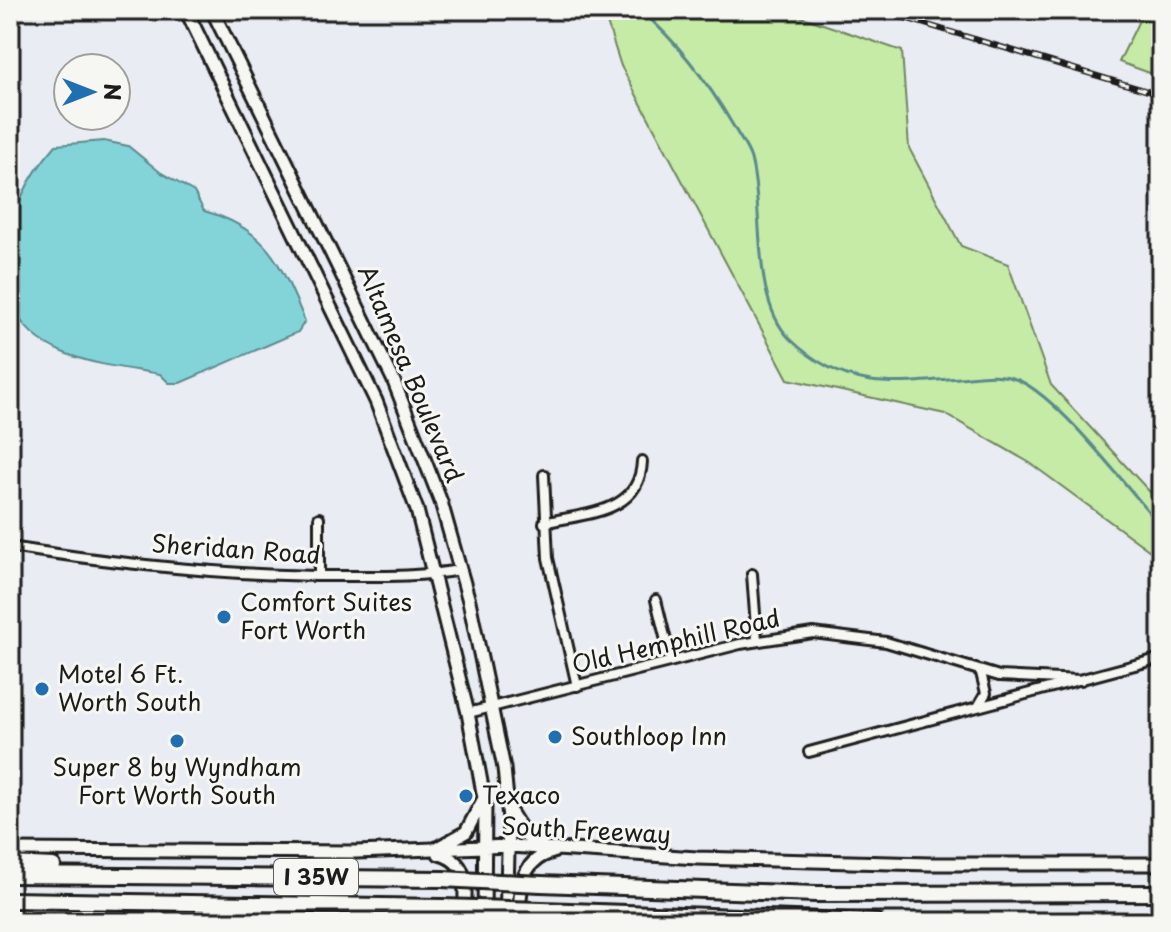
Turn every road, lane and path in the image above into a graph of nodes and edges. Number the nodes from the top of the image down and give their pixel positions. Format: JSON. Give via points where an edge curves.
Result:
{"nodes":[{"id":1,"x":186,"y":10,"type":"edge"},
{"id":2,"x":212,"y":10,"type":"edge"},
{"id":3,"x":642,"y":461,"type":"dead end"},
{"id":4,"x":544,"y":475,"type":"dead end"},
{"id":5,"x":319,"y":518,"type":"dead end"},
{"id":6,"x":544,"y":523,"type":"junction"},
{"id":7,"x":10,"y":547,"type":"edge"},
{"id":8,"x":460,"y":570,"type":"junction"},
{"id":9,"x":435,"y":574,"type":"junction"},
{"id":10,"x":752,"y":574,"type":"dead end"},
{"id":11,"x":319,"y":576,"type":"junction"},
{"id":12,"x":656,"y":600,"type":"dead end"},
{"id":13,"x":757,"y":640,"type":"junction"},
{"id":14,"x":1161,"y":658,"type":"edge"},
{"id":15,"x":671,"y":661,"type":"junction"},
{"id":16,"x":981,"y":673,"type":"junction"},
{"id":17,"x":1081,"y":680,"type":"junction"},
{"id":18,"x":577,"y":686,"type":"junction"},
{"id":19,"x":492,"y":707,"type":"junction"},
{"id":20,"x":978,"y":707,"type":"junction"},
{"id":21,"x":468,"y":713,"type":"junction"},
{"id":22,"x":809,"y":752,"type":"dead end"},
{"id":23,"x":484,"y":798,"type":"junction"},
{"id":24,"x":509,"y":810,"type":"junction"},
{"id":25,"x":510,"y":846,"type":"junction"},
{"id":26,"x":546,"y":848,"type":"junction"},
{"id":27,"x":487,"y":849,"type":"junction"},
{"id":28,"x":10,"y":850,"type":"edge"},
{"id":29,"x":569,"y":850,"type":"junction"},
{"id":30,"x":429,"y":852,"type":"junction"},
{"id":31,"x":10,"y":864,"type":"edge"},
{"id":32,"x":1161,"y":864,"type":"edge"},
{"id":33,"x":10,"y":875,"type":"edge"},
{"id":34,"x":191,"y":875,"type":"junction"},
{"id":35,"x":1161,"y":893,"type":"edge"},
{"id":36,"x":10,"y":901,"type":"edge"},
{"id":37,"x":464,"y":922,"type":"edge"},
{"id":38,"x":484,"y":922,"type":"edge"},
{"id":39,"x":506,"y":922,"type":"edge"},
{"id":40,"x":518,"y":922,"type":"edge"},
{"id":41,"x":876,"y":922,"type":"edge"}],
"edges":[{"from":1,"to":9,"type":"main road","name":"Altamesa Boulevard","via":[[376,401]]},
{"from":2,"to":8,"type":"main road","name":"Altamesa Boulevard","via":[[393,379],[441,502]]},
{"from":3,"to":6,"type":"street","via":[[639,484],[626,500]]},
{"from":4,"to":6,"type":"street"},
{"from":5,"to":11,"type":"street"},
{"from":6,"to":18,"type":"street"},
{"from":7,"to":11,"type":"street","name":"Sheridan Road","via":[[109,561]]},
{"from":8,"to":9,"type":"street","name":"Sheridan Road"},
{"from":8,"to":19,"type":"main road","name":"Altamesa Boulevard"},
{"from":9,"to":11,"type":"street","name":"Sheridan Road"},
{"from":9,"to":21,"type":"main road","name":"Altamesa Boulevard"},
{"from":10,"to":13,"type":"street"},
{"from":12,"to":15,"type":"street"},
{"from":13,"to":15,"type":"street","name":"Old Hemphill Road"},
{"from":13,"to":16,"type":"street","name":"Old Hemphill Road","via":[[813,633],[858,637]]},
{"from":14,"to":17,"type":"street","name":"Old Hemphill Road"},
{"from":15,"to":18,"type":"street","name":"Old Hemphill Road"},
{"from":16,"to":17,"type":"street","name":"Old Hemphill Road"},
{"from":16,"to":20,"type":"street","via":[[986,693]]},
{"from":17,"to":20,"type":"street","name":"Old Hemphill Road"},
{"from":18,"to":19,"type":"street","name":"Old Hemphill Road"},
{"from":19,"to":21,"type":"street","name":"Old Hemphill Road"},
{"from":19,"to":24,"type":"main road","name":"Altamesa Boulevard"},
{"from":20,"to":22,"type":"street","name":"Old Hemphill Road"},
{"from":21,"to":23,"type":"main road","name":"Altamesa Boulevard"},
{"from":23,"to":27,"type":"main road","name":"Altamesa Boulevard"},
{"from":23,"to":30,"type":"main road","via":[[466,832]]},
{"from":24,"to":25,"type":"main road","name":"Altamesa Boulevard"},
{"from":24,"to":26,"type":"main road","via":[[525,835]]},
{"from":25,"to":26,"type":"main road","name":"South Freeway"},
{"from":25,"to":27,"type":"main road","name":"South Freeway"},
{"from":25,"to":39,"type":"main road","name":"Altamesa Boulevard"},
{"from":26,"to":29,"type":"main road","name":"South Freeway"},
{"from":27,"to":30,"type":"main road","name":"South Freeway"},
{"from":27,"to":38,"type":"main road","name":"Altamesa Boulevard"},
{"from":28,"to":30,"type":"main road","name":"South Freeway"},
{"from":29,"to":32,"type":"main road","name":"South Freeway","via":[[930,864]]},
{"from":29,"to":40,"type":"main road","via":[[544,855],[527,866]]},
{"from":30,"to":37,"type":"main road","via":[[450,857],[462,867]]},
{"from":31,"to":34,"type":"highway","via":[[175,867]]},
{"from":33,"to":34,"type":"highway","number":"I 35W"},
{"from":34,"to":35,"type":"highway","number":"I 35W","bridge":true,"via":[[816,894]]},
{"from":36,"to":41,"type":"highway","number":"I 35W","bridge":true,"via":[[442,907]]}]}
